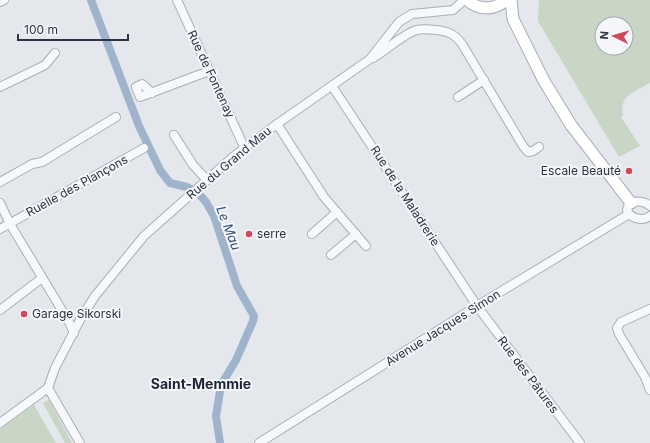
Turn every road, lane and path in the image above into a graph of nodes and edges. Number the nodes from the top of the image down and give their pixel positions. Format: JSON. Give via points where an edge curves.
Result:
{"nodes":[{"id":1,"x":4,"y":0,"type":"edge"},
{"id":2,"x":177,"y":0,"type":"edge"},
{"id":3,"x":466,"y":0,"type":"edge"},
{"id":4,"x":506,"y":0,"type":"edge"},
{"id":5,"x":511,"y":0,"type":"edge"},
{"id":6,"x":0,"y":2,"type":"edge"},
{"id":7,"x":495,"y":7,"type":"junction"},
{"id":8,"x":513,"y":19,"type":"junction"},
{"id":9,"x":55,"y":53,"type":"dead end"},
{"id":10,"x":370,"y":59,"type":"junction"},
{"id":11,"x":209,"y":71,"type":"junction"},
{"id":12,"x":484,"y":80,"type":"junction"},
{"id":13,"x":332,"y":86,"type":"junction"},
{"id":14,"x":0,"y":87,"type":"edge"},
{"id":15,"x":152,"y":93,"type":"dead end"},
{"id":16,"x":458,"y":97,"type":"dead end"},
{"id":17,"x":116,"y":118,"type":"dead end"},
{"id":18,"x":277,"y":124,"type":"junction"},
{"id":19,"x":174,"y":135,"type":"dead end"},
{"id":20,"x":539,"y":147,"type":"dead end"},
{"id":21,"x":144,"y":148,"type":"dead end"},
{"id":22,"x":245,"y":149,"type":"junction"},
{"id":23,"x":0,"y":182,"type":"edge"},
{"id":24,"x":204,"y":183,"type":"junction"},
{"id":25,"x":0,"y":203,"type":"edge"},
{"id":26,"x":631,"y":203,"type":"junction"},
{"id":27,"x":650,"y":205,"type":"edge"},
{"id":28,"x":337,"y":212,"type":"junction"},
{"id":29,"x":629,"y":214,"type":"junction"},
{"id":30,"x":649,"y":219,"type":"edge"},
{"id":31,"x":10,"y":224,"type":"junction"},
{"id":32,"x":0,"y":229,"type":"edge"},
{"id":33,"x":312,"y":234,"type":"dead end"},
{"id":34,"x":356,"y":234,"type":"junction"},
{"id":35,"x":366,"y":246,"type":"dead end"},
{"id":36,"x":331,"y":255,"type":"dead end"},
{"id":37,"x":42,"y":278,"type":"junction"},
{"id":38,"x":477,"y":306,"type":"junction"},
{"id":39,"x":0,"y":310,"type":"edge"},
{"id":40,"x":650,"y":310,"type":"edge"},
{"id":41,"x":74,"y":333,"type":"junction"},
{"id":42,"x":48,"y":388,"type":"junction"},
{"id":43,"x":650,"y":390,"type":"edge"},
{"id":44,"x":0,"y":423,"type":"edge"},
{"id":45,"x":263,"y":442,"type":"edge"},
{"id":46,"x":80,"y":443,"type":"edge"},
{"id":47,"x":580,"y":443,"type":"edge"}],
"edges":[{"from":1,"to":6,"type":"street"},
{"from":2,"to":11,"type":"street","name":"Rue de Fontenay"},
{"from":3,"to":7,"type":"street","via":[[479,7]]},
{"from":3,"to":10,"type":"street","name":"Rue du Grand Mau","via":[[453,10],[412,14],[399,22]]},
{"from":4,"to":7,"type":"street"},
{"from":5,"to":8,"type":"street"},
{"from":7,"to":8,"type":"street"},
{"from":8,"to":26,"type":"street","via":[[544,81],[571,125]]},
{"from":9,"to":14,"type":"street","via":[[46,65]]},
{"from":10,"to":12,"type":"street","via":[[386,51],[410,32],[442,31],[458,39]]},
{"from":10,"to":13,"type":"street","name":"Rue du Grand Mau"},
{"from":11,"to":15,"type":"street"},
{"from":11,"to":22,"type":"street","name":"Rue de Fontenay"},
{"from":12,"to":16,"type":"street"},
{"from":12,"to":20,"type":"street","via":[[528,152]]},
{"from":13,"to":18,"type":"street","name":"Rue du Grand Mau"},
{"from":13,"to":38,"type":"street","name":"Rue de la Maladrerie"},
{"from":17,"to":23,"type":"street","via":[[42,162],[32,164]]},
{"from":18,"to":22,"type":"street","name":"Rue du Grand Mau"},
{"from":18,"to":28,"type":"street","via":[[324,197]]},
{"from":19,"to":24,"type":"street"},
{"from":21,"to":31,"type":"street","name":"Ruelle des Plançons"},
{"from":22,"to":24,"type":"street","name":"Rue du Grand Mau"},
{"from":24,"to":41,"type":"street","name":"Rue du Grand Mau","via":[[144,236],[95,296]]},
{"from":25,"to":31,"type":"street"},
{"from":26,"to":27,"type":"street","via":[[641,202]]},
{"from":26,"to":29,"type":"street","via":[[628,207]]},
{"from":28,"to":33,"type":"street"},
{"from":28,"to":34,"type":"street"},
{"from":29,"to":30,"type":"street"},
{"from":29,"to":38,"type":"street","name":"Avenue Jacques Simon"},
{"from":31,"to":32,"type":"street","name":"Ruelle des Plançons"},
{"from":31,"to":37,"type":"street"},
{"from":34,"to":35,"type":"street"},
{"from":34,"to":36,"type":"street"},
{"from":37,"to":39,"type":"street"},
{"from":37,"to":41,"type":"street"},
{"from":38,"to":45,"type":"street","name":"Avenue Jacques Simon"},
{"from":38,"to":47,"type":"street","name":"Rue des Pâtures"},
{"from":40,"to":43,"type":"street","via":[[621,322],[617,328]]},
{"from":41,"to":42,"type":"street","name":"Rue du Grand Mau","via":[[55,368]]},
{"from":42,"to":44,"type":"street"},
{"from":42,"to":46,"type":"street"}]}
